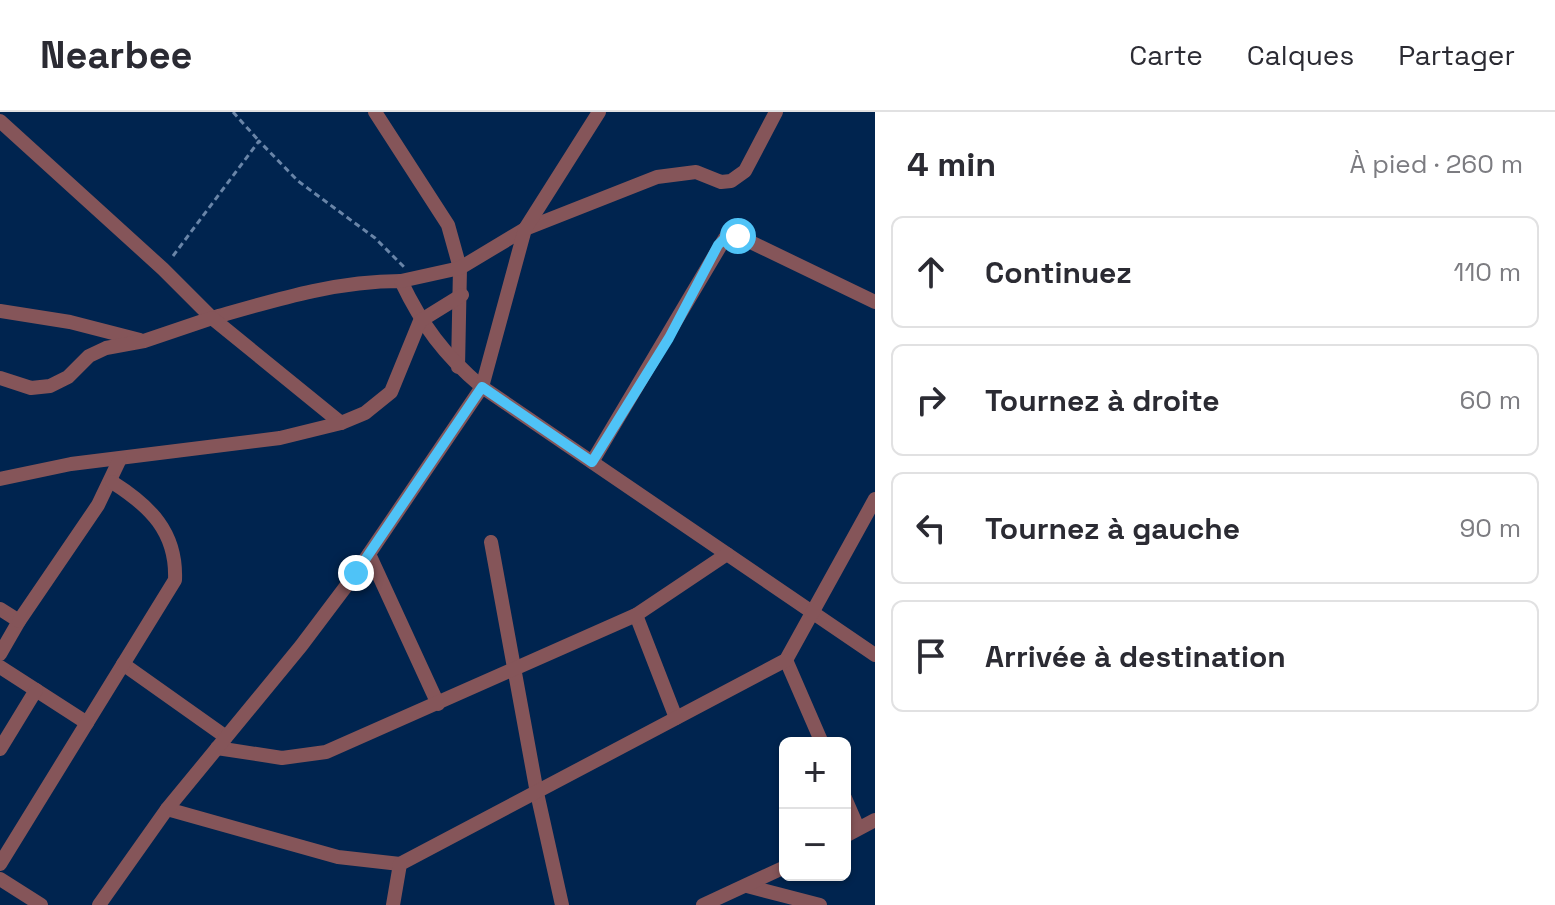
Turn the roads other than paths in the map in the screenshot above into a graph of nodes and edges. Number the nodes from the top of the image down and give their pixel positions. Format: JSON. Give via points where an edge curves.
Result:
{"nodes":[{"id":1,"x":375,"y":112,"type":"edge"},
{"id":2,"x":599,"y":112,"type":"edge"},
{"id":3,"x":776,"y":112,"type":"edge"},
{"id":4,"x":0,"y":121,"type":"edge"},
{"id":5,"x":525,"y":229,"type":"junction"},
{"id":6,"x":460,"y":268,"type":"junction"},
{"id":7,"x":408,"y":279,"type":"junction"},
{"id":8,"x":462,"y":295,"type":"junction"},
{"id":9,"x":875,"y":302,"type":"edge"},
{"id":10,"x":0,"y":311,"type":"edge"},
{"id":11,"x":212,"y":318,"type":"junction"},
{"id":12,"x":420,"y":321,"type":"junction"},
{"id":13,"x":144,"y":341,"type":"junction"},
{"id":14,"x":458,"y":367,"type":"junction"},
{"id":15,"x":0,"y":378,"type":"edge"},
{"id":16,"x":482,"y":387,"type":"junction"},
{"id":17,"x":341,"y":423,"type":"junction"},
{"id":18,"x":120,"y":459,"type":"junction"},
{"id":19,"x":592,"y":462,"type":"junction"},
{"id":20,"x":0,"y":479,"type":"edge"},
{"id":21,"x":112,"y":482,"type":"junction"},
{"id":22,"x":875,"y":499,"type":"edge"},
{"id":23,"x":491,"y":542,"type":"dead end"},
{"id":24,"x":369,"y":554,"type":"junction"},
{"id":25,"x":727,"y":554,"type":"junction"},
{"id":26,"x":0,"y":609,"type":"edge"},
{"id":27,"x":636,"y":615,"type":"junction"},
{"id":28,"x":814,"y":615,"type":"junction"},
{"id":29,"x":19,"y":621,"type":"junction"},
{"id":30,"x":0,"y":654,"type":"edge"},
{"id":31,"x":875,"y":655,"type":"edge"},
{"id":32,"x":786,"y":660,"type":"junction"},
{"id":33,"x":123,"y":664,"type":"junction"},
{"id":34,"x":0,"y":667,"type":"edge"},
{"id":35,"x":515,"y":670,"type":"junction"},
{"id":36,"x":36,"y":690,"type":"junction"},
{"id":37,"x":438,"y":704,"type":"junction"},
{"id":38,"x":676,"y":718,"type":"junction"},
{"id":39,"x":87,"y":723,"type":"junction"},
{"id":40,"x":819,"y":737,"type":"edge"},
{"id":41,"x":222,"y":742,"type":"junction"},
{"id":42,"x":0,"y":749,"type":"edge"},
{"id":43,"x":537,"y":793,"type":"junction"},
{"id":44,"x":167,"y":809,"type":"junction"},
{"id":45,"x":847,"y":809,"type":"edge"},
{"id":46,"x":875,"y":820,"type":"edge"},
{"id":47,"x":852,"y":832,"type":"edge"},
{"id":48,"x":0,"y":864,"type":"edge"},
{"id":49,"x":400,"y":864,"type":"junction"},
{"id":50,"x":779,"y":870,"type":"edge"},
{"id":51,"x":0,"y":879,"type":"edge"},
{"id":52,"x":747,"y":886,"type":"junction"},
{"id":53,"x":41,"y":905,"type":"edge"},
{"id":54,"x":99,"y":905,"type":"edge"},
{"id":55,"x":393,"y":905,"type":"edge"},
{"id":56,"x":562,"y":905,"type":"edge"},
{"id":57,"x":703,"y":905,"type":"edge"},
{"id":58,"x":820,"y":905,"type":"edge"}],
"edges":[{"from":1,"to":6,"type":"street","via":[[448,225]]},
{"from":2,"to":5,"type":"street"},
{"from":3,"to":5,"type":"street","via":[[745,171],[731,181],[696,172],[657,177]]},
{"from":4,"to":11,"type":"street"},
{"from":5,"to":6,"type":"street"},
{"from":5,"to":16,"type":"street"},
{"from":6,"to":7,"type":"street"},
{"from":6,"to":8,"type":"street"},
{"from":7,"to":11,"type":"street","via":[[357,281]]},
{"from":7,"to":12,"type":"street"},
{"from":8,"to":12,"type":"street"},
{"from":8,"to":14,"type":"street"},
{"from":9,"to":19,"type":"street","via":[[738,236],[725,238]]},
{"from":10,"to":13,"type":"street"},
{"from":11,"to":13,"type":"street"},
{"from":11,"to":17,"type":"street"},
{"from":12,"to":14,"type":"street"},
{"from":12,"to":17,"type":"street","via":[[391,392],[365,413]]},
{"from":13,"to":15,"type":"street","via":[[89,356],[50,386],[31,388]]},
{"from":14,"to":16,"type":"street"},
{"from":16,"to":19,"type":"street"},
{"from":16,"to":24,"type":"street"},
{"from":17,"to":18,"type":"street","via":[[280,438]]},
{"from":18,"to":20,"type":"street"},
{"from":18,"to":21,"type":"street"},
{"from":19,"to":25,"type":"street"},
{"from":21,"to":29,"type":"street"},
{"from":21,"to":33,"type":"street","via":[[159,519],[173,547],[175,568],[175,580]]},
{"from":22,"to":28,"type":"street"},
{"from":23,"to":35,"type":"street"},
{"from":24,"to":37,"type":"street"},
{"from":24,"to":41,"type":"street"},
{"from":25,"to":27,"type":"street"},
{"from":25,"to":28,"type":"street"},
{"from":26,"to":29,"type":"street"},
{"from":27,"to":35,"type":"street"},
{"from":27,"to":38,"type":"street"},
{"from":28,"to":31,"type":"street"},
{"from":28,"to":32,"type":"street"},
{"from":29,"to":30,"type":"street"},
{"from":32,"to":38,"type":"street"},
{"from":32,"to":40,"type":"street"},
{"from":33,"to":39,"type":"street"},
{"from":33,"to":41,"type":"street"},
{"from":34,"to":36,"type":"street"},
{"from":35,"to":37,"type":"street"},
{"from":35,"to":43,"type":"street"},
{"from":36,"to":39,"type":"street"},
{"from":36,"to":42,"type":"street"},
{"from":37,"to":41,"type":"street","via":[[301,758]]},
{"from":38,"to":43,"type":"street"},
{"from":39,"to":48,"type":"street"},
{"from":41,"to":44,"type":"street"},
{"from":43,"to":49,"type":"street"},
{"from":43,"to":56,"type":"street"},
{"from":44,"to":49,"type":"street","via":[[338,857]]},
{"from":44,"to":54,"type":"street"},
{"from":45,"to":47,"type":"street"},
{"from":46,"to":47,"type":"street"},
{"from":49,"to":55,"type":"street"},
{"from":50,"to":52,"type":"street"},
{"from":51,"to":53,"type":"street"},
{"from":52,"to":57,"type":"street"},
{"from":52,"to":58,"type":"street"}]}
